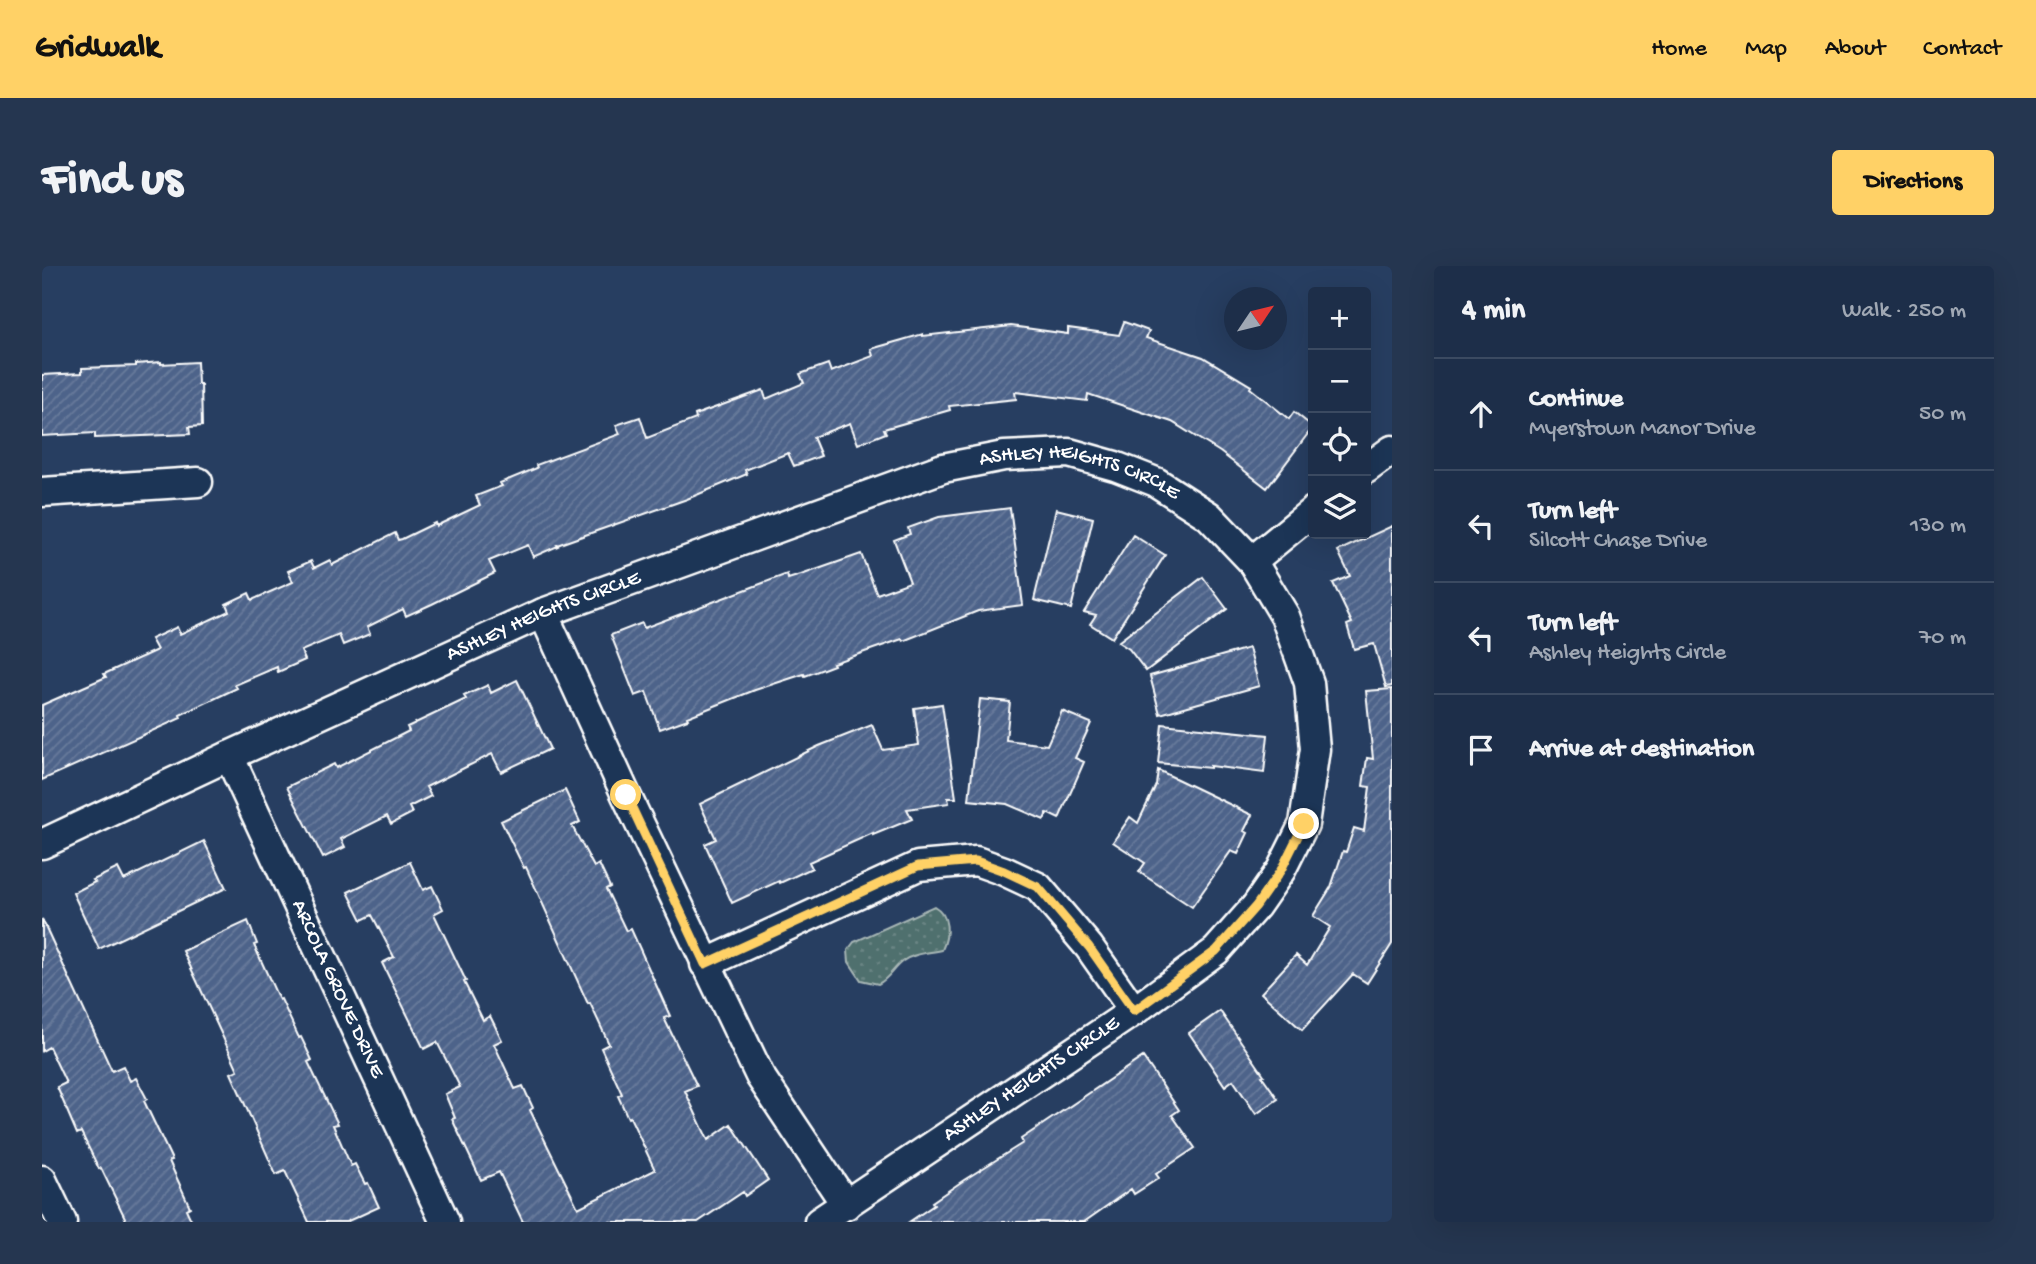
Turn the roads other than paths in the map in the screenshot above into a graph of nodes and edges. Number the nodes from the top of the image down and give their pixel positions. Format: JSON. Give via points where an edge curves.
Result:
{"nodes":[{"id":1,"x":1392,"y":450,"type":"edge"},
{"id":2,"x":1371,"y":465,"type":"edge"},
{"id":3,"x":198,"y":482,"type":"dead end"},
{"id":4,"x":42,"y":492,"type":"edge"},
{"id":5,"x":1308,"y":515,"type":"edge"},
{"id":6,"x":1252,"y":561,"type":"junction"},
{"id":7,"x":543,"y":612,"type":"junction"},
{"id":8,"x":229,"y":756,"type":"junction"},
{"id":9,"x":42,"y":844,"type":"edge"},
{"id":10,"x":705,"y":964,"type":"junction"},
{"id":11,"x":1134,"y":1011,"type":"junction"},
{"id":12,"x":42,"y":1180,"type":"edge"},
{"id":13,"x":846,"y":1205,"type":"junction"},
{"id":14,"x":62,"y":1222,"type":"edge"},
{"id":15,"x":446,"y":1222,"type":"edge"},
{"id":16,"x":819,"y":1222,"type":"edge"}],
"edges":[{"from":1,"to":2,"type":"street"},
{"from":3,"to":4,"type":"street"},
{"from":5,"to":6,"type":"street"},
{"from":6,"to":7,"type":"street","name":"ASHLEY HEIGHTS CIRCLE","via":[[1209,516],[1156,481],[1069,453],[1004,456],[943,468]]},
{"from":6,"to":11,"type":"street","name":"ASHLEY HEIGHTS CIRCLE","via":[[1285,616],[1309,683],[1315,749],[1304,824],[1281,870],[1216,951]]},
{"from":7,"to":8,"type":"street","name":"ASHLEY HEIGHTS CIRCLE"},
{"from":7,"to":10,"type":"street"},
{"from":8,"to":9,"type":"street","name":"ASHLEY HEIGHTS CIRCLE"},
{"from":8,"to":15,"type":"street","name":"ARCOLA GROVE DRIVE"},
{"from":10,"to":11,"type":"street","via":[[918,866],[976,861],[1038,887],[1089,947]]},
{"from":10,"to":13,"type":"street","via":[[760,1076]]},
{"from":11,"to":13,"type":"street","name":"ASHLEY HEIGHTS CIRCLE"},
{"from":12,"to":14,"type":"street"},
{"from":13,"to":16,"type":"street","name":"ASHLEY HEIGHTS CIRCLE"}]}
